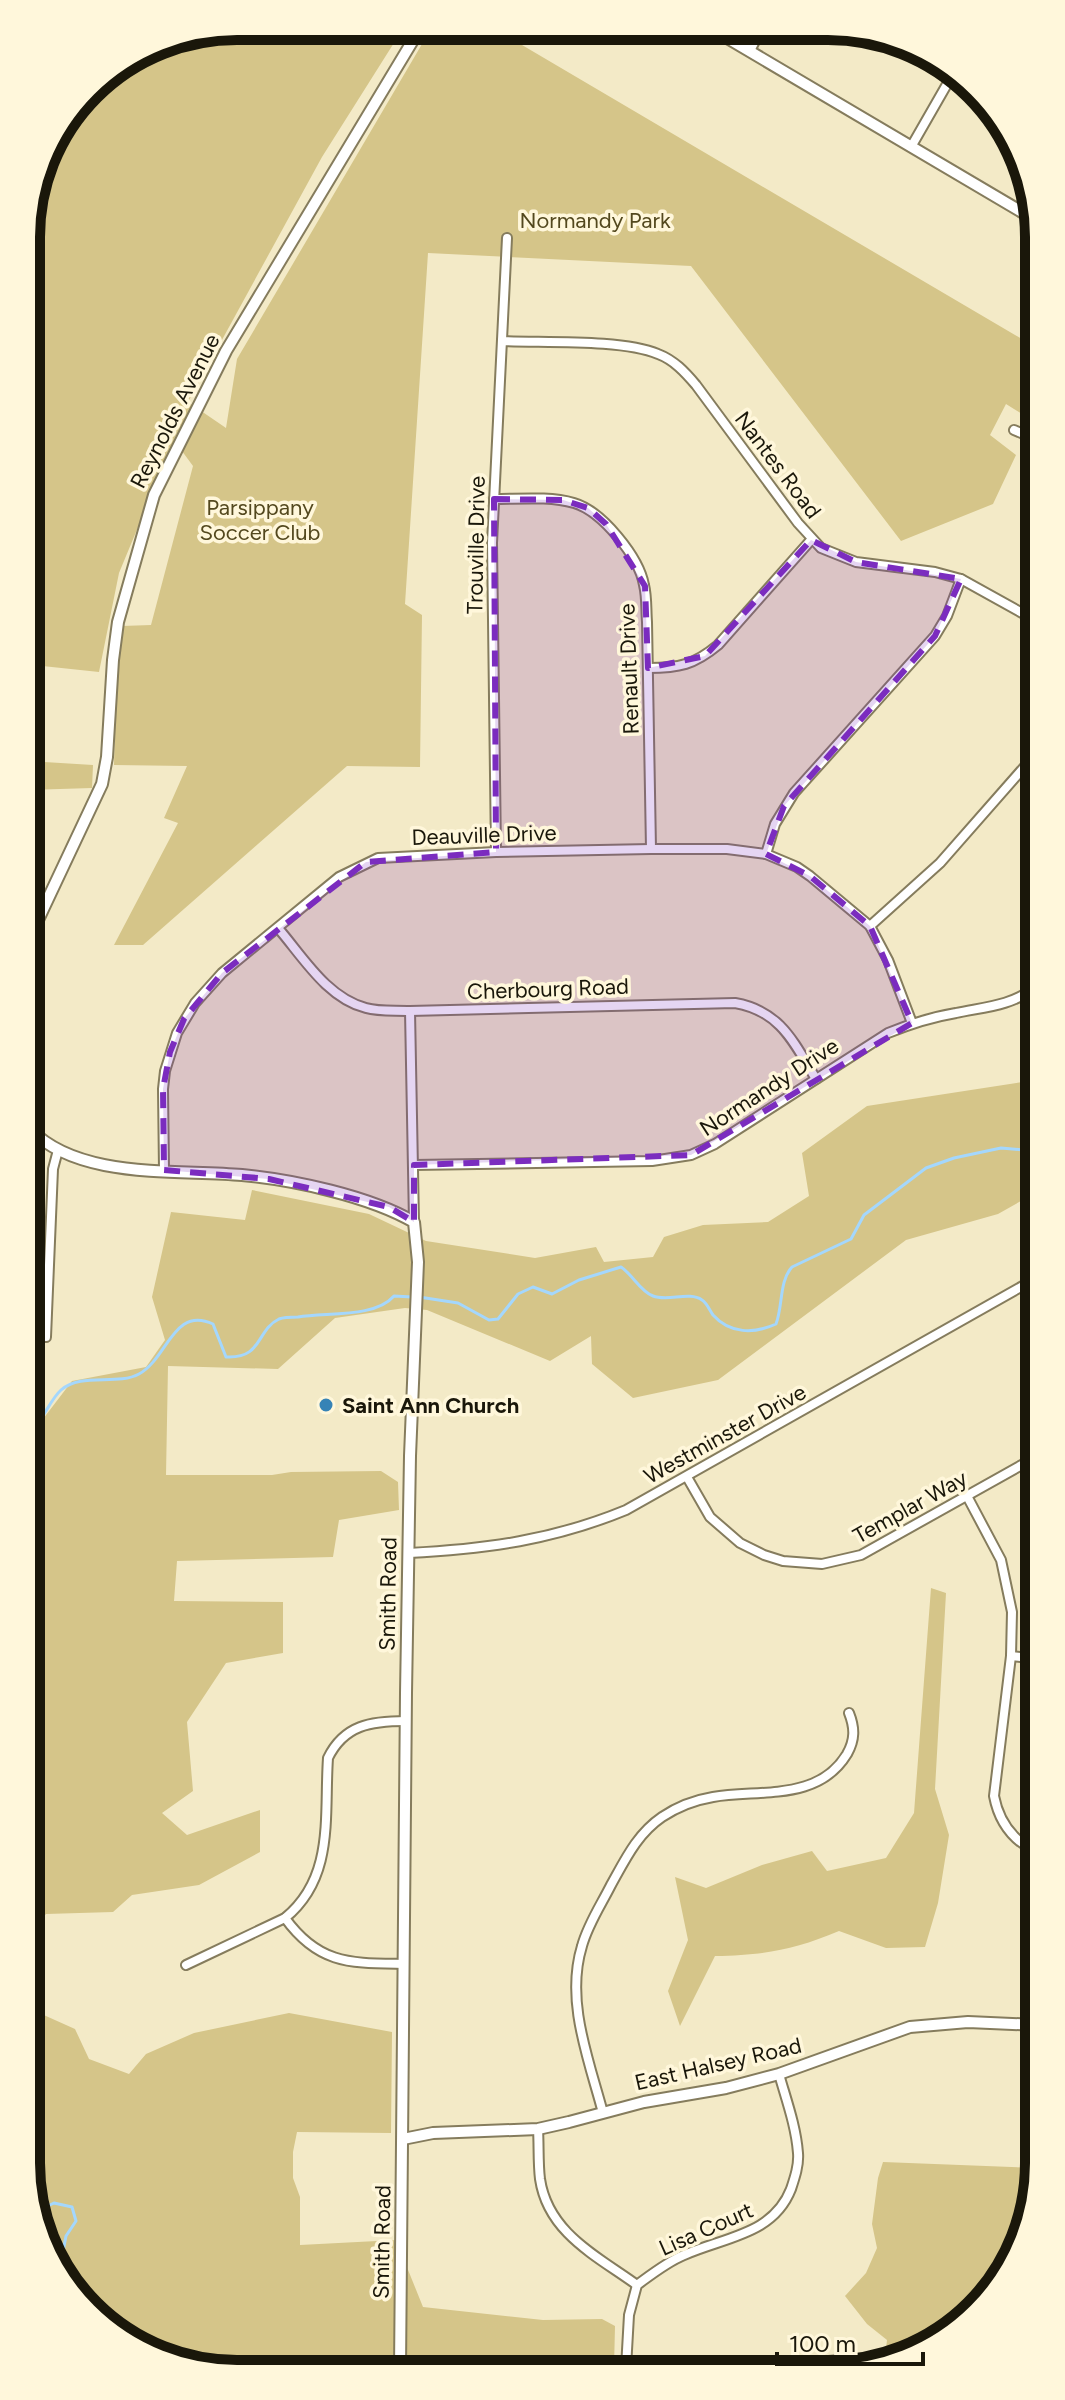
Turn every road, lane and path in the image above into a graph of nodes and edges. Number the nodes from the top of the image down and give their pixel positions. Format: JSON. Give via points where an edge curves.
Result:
{"nodes":[{"id":1,"x":413,"y":40,"type":"edge"},
{"id":2,"x":731,"y":40,"type":"edge"},
{"id":3,"x":756,"y":40,"type":"edge"},
{"id":4,"x":750,"y":51,"type":"junction"},
{"id":5,"x":949,"y":81,"type":"edge"},
{"id":6,"x":911,"y":147,"type":"junction"},
{"id":7,"x":1023,"y":213,"type":"edge"},
{"id":8,"x":507,"y":238,"type":"dead end"},
{"id":9,"x":502,"y":341,"type":"junction"},
{"id":10,"x":1014,"y":430,"type":"dead end"},
{"id":11,"x":1025,"y":435,"type":"edge"},
{"id":12,"x":494,"y":499,"type":"junction"},
{"id":13,"x":811,"y":540,"type":"junction"},
{"id":14,"x":961,"y":579,"type":"junction"},
{"id":15,"x":1025,"y":615,"type":"edge"},
{"id":16,"x":648,"y":668,"type":"junction"},
{"id":17,"x":1025,"y":766,"type":"edge"},
{"id":18,"x":651,"y":849,"type":"junction"},
{"id":19,"x":496,"y":852,"type":"junction"},
{"id":20,"x":766,"y":854,"type":"junction"},
{"id":21,"x":40,"y":916,"type":"edge"},
{"id":22,"x":870,"y":926,"type":"junction"},
{"id":23,"x":278,"y":928,"type":"junction"},
{"id":24,"x":1025,"y":995,"type":"edge"},
{"id":25,"x":410,"y":1011,"type":"junction"},
{"id":26,"x":912,"y":1023,"type":"junction"},
{"id":27,"x":816,"y":1079,"type":"junction"},
{"id":28,"x":40,"y":1136,"type":"edge"},
{"id":29,"x":58,"y":1150,"type":"junction"},
{"id":30,"x":414,"y":1165,"type":"junction"},
{"id":31,"x":164,"y":1170,"type":"junction"},
{"id":32,"x":414,"y":1222,"type":"junction"},
{"id":33,"x":1025,"y":1285,"type":"edge"},
{"id":34,"x":46,"y":1337,"type":"dead end"},
{"id":35,"x":1025,"y":1463,"type":"edge"},
{"id":36,"x":687,"y":1477,"type":"junction"},
{"id":37,"x":967,"y":1496,"type":"junction"},
{"id":38,"x":409,"y":1553,"type":"junction"},
{"id":39,"x":1011,"y":1656,"type":"junction"},
{"id":40,"x":1025,"y":1658,"type":"edge"},
{"id":41,"x":849,"y":1713,"type":"dead end"},
{"id":42,"x":406,"y":1721,"type":"junction"},
{"id":43,"x":1025,"y":1845,"type":"edge"},
{"id":44,"x":285,"y":1918,"type":"junction"},
{"id":45,"x":404,"y":1964,"type":"junction"},
{"id":46,"x":186,"y":1965,"type":"dead end"},
{"id":47,"x":1025,"y":2024,"type":"edge"},
{"id":48,"x":779,"y":2074,"type":"junction"},
{"id":49,"x":603,"y":2113,"type":"junction"},
{"id":50,"x":538,"y":2129,"type":"junction"},
{"id":51,"x":403,"y":2139,"type":"junction"},
{"id":52,"x":637,"y":2285,"type":"junction"},
{"id":53,"x":400,"y":2360,"type":"edge"},
{"id":54,"x":626,"y":2360,"type":"edge"}],
"edges":[{"from":1,"to":21,"type":"street","name":"Reynolds Avenue","via":[[226,351],[154,495],[118,622],[102,784]]},
{"from":2,"to":4,"type":"street"},
{"from":3,"to":4,"type":"street"},
{"from":4,"to":6,"type":"street"},
{"from":5,"to":6,"type":"street"},
{"from":6,"to":7,"type":"street"},
{"from":8,"to":9,"type":"street","name":"Trouville Drive"},
{"from":9,"to":12,"type":"street","name":"Trouville Drive"},
{"from":9,"to":13,"type":"street","name":"Nantes Road","via":[[623,346],[672,361],[696,385]]},
{"from":10,"to":11,"type":"street"},
{"from":12,"to":16,"type":"street","name":"Renault Drive","via":[[563,500],[588,508],[606,524],[632,557],[645,586]]},
{"from":12,"to":19,"type":"street","name":"Trouville Drive"},
{"from":13,"to":14,"type":"street","name":"Nantes Road","via":[[856,562]]},
{"from":13,"to":16,"type":"street","via":[[705,656],[672,668]]},
{"from":14,"to":15,"type":"street","name":"Nantes Road"},
{"from":14,"to":20,"type":"street","via":[[935,636],[789,800]]},
{"from":16,"to":18,"type":"street","name":"Renault Drive"},
{"from":17,"to":22,"type":"street","via":[[940,863]]},
{"from":18,"to":19,"type":"street","name":"Deauville Drive"},
{"from":18,"to":20,"type":"street","name":"Deauville Drive"},
{"from":19,"to":23,"type":"street","name":"Deauville Drive","via":[[366,862],[339,877]]},
{"from":20,"to":22,"type":"street","name":"Deauville Drive","via":[[797,867]]},
{"from":22,"to":26,"type":"street","name":"Deauville Drive"},
{"from":23,"to":25,"type":"street","name":"Cherbourg Road","via":[[340,997],[366,1008]]},
{"from":23,"to":31,"type":"street","name":"Deauville Drive","via":[[208,987],[177,1033],[163,1089]]},
{"from":24,"to":26,"type":"street","name":"Normandy Drive","via":[[1004,1005]]},
{"from":25,"to":27,"type":"street","name":"Cherbourg Road","via":[[735,1003],[761,1010],[782,1026]]},
{"from":25,"to":30,"type":"street"},
{"from":26,"to":27,"type":"street","name":"Normandy Drive"},
{"from":27,"to":30,"type":"street","name":"Normandy Drive","via":[[715,1144],[678,1158]]},
{"from":28,"to":29,"type":"street"},
{"from":29,"to":31,"type":"street","via":[[100,1164]]},
{"from":29,"to":34,"type":"street"},
{"from":30,"to":32,"type":"street"},
{"from":31,"to":32,"type":"street","via":[[280,1181],[389,1207]]},
{"from":32,"to":38,"type":"street","name":"Smith Road"},
{"from":33,"to":36,"type":"street","name":"Westminster Drive"},
{"from":35,"to":37,"type":"street","name":"Templar Way"},
{"from":36,"to":37,"type":"street","name":"Templar Way","via":[[710,1517],[740,1543],[802,1564],[836,1563],[861,1555]]},
{"from":36,"to":38,"type":"street","name":"Westminster Drive","via":[[626,1510],[561,1534],[499,1546]]},
{"from":37,"to":39,"type":"street","via":[[1005,1572],[1012,1612]]},
{"from":38,"to":42,"type":"street","name":"Smith Road"},
{"from":39,"to":40,"type":"street"},
{"from":39,"to":43,"type":"street","via":[[994,1796],[1005,1827]]},
{"from":41,"to":49,"type":"street","via":[[851,1745],[821,1779],[784,1792],[715,1796],[687,1804],[645,1831],[629,1852],[587,1931],[576,1976],[578,2015]]},
{"from":42,"to":44,"type":"street","via":[[357,1727],[333,1746],[324,1853],[307,1894]]},
{"from":42,"to":45,"type":"street","name":"Smith Road"},
{"from":44,"to":45,"type":"street","via":[[315,1949],[336,1960]]},
{"from":44,"to":46,"type":"street"},
{"from":45,"to":51,"type":"street","name":"Smith Road"},
{"from":47,"to":48,"type":"street","name":"East Halsey Road","via":[[910,2027]]},
{"from":48,"to":49,"type":"street","name":"East Halsey Road"},
{"from":48,"to":52,"type":"street","name":"Lisa Court","via":[[799,2155],[781,2209],[764,2224],[685,2254]]},
{"from":49,"to":50,"type":"street","name":"East Halsey Road"},
{"from":50,"to":51,"type":"street","name":"East Halsey Road"},
{"from":50,"to":52,"type":"street","via":[[540,2179],[558,2223],[569,2238]]},
{"from":51,"to":53,"type":"street","name":"Smith Road"},
{"from":52,"to":54,"type":"street"}]}
